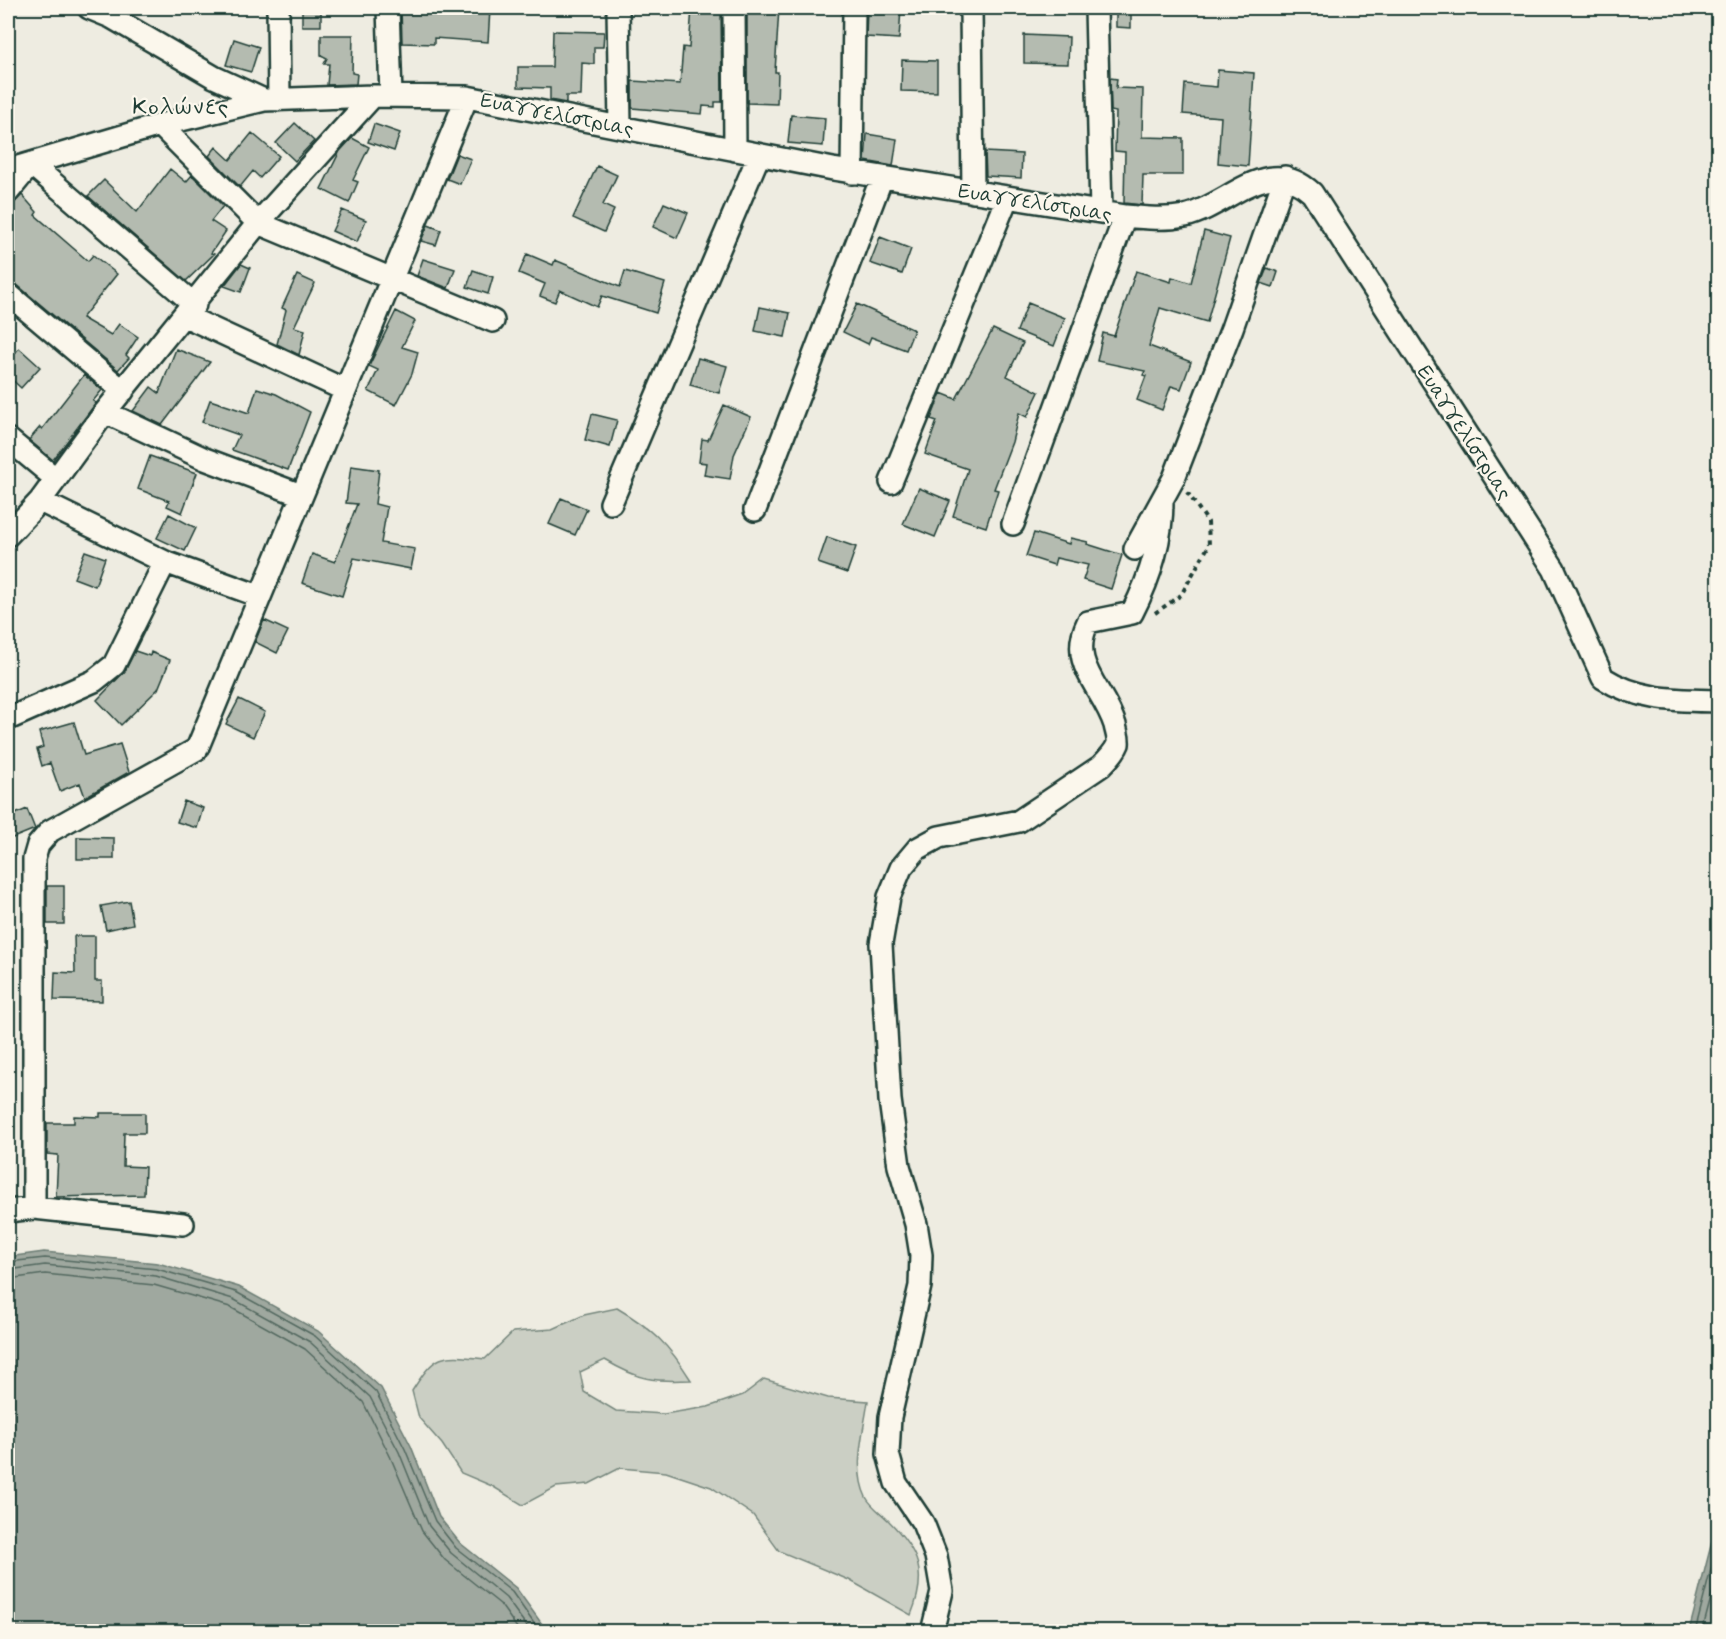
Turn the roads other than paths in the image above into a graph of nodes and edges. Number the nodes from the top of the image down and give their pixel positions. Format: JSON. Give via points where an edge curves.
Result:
{"nodes":[{"id":1,"x":89,"y":8,"type":"edge"},
{"id":2,"x":278,"y":8,"type":"edge"},
{"id":3,"x":388,"y":8,"type":"edge"},
{"id":4,"x":618,"y":8,"type":"edge"},
{"id":5,"x":734,"y":8,"type":"edge"},
{"id":6,"x":854,"y":8,"type":"edge"},
{"id":7,"x":971,"y":8,"type":"edge"},
{"id":8,"x":1096,"y":8,"type":"edge"},
{"id":9,"x":382,"y":96,"type":"junction"},
{"id":10,"x":467,"y":97,"type":"junction"},
{"id":11,"x":271,"y":100,"type":"junction"},
{"id":12,"x":160,"y":125,"type":"junction"},
{"id":13,"x":620,"y":126,"type":"junction"},
{"id":14,"x":735,"y":150,"type":"junction"},
{"id":15,"x":759,"y":155,"type":"junction"},
{"id":16,"x":31,"y":164,"type":"junction"},
{"id":17,"x":8,"y":170,"type":"edge"},
{"id":18,"x":852,"y":173,"type":"junction"},
{"id":19,"x":882,"y":177,"type":"junction"},
{"id":20,"x":1285,"y":177,"type":"junction"},
{"id":21,"x":8,"y":192,"type":"edge"},
{"id":22,"x":973,"y":192,"type":"junction"},
{"id":23,"x":1007,"y":198,"type":"junction"},
{"id":24,"x":1101,"y":212,"type":"junction"},
{"id":25,"x":1125,"y":216,"type":"junction"},
{"id":26,"x":258,"y":223,"type":"junction"},
{"id":27,"x":392,"y":281,"type":"junction"},
{"id":28,"x":8,"y":294,"type":"edge"},
{"id":29,"x":190,"y":310,"type":"junction"},
{"id":30,"x":493,"y":321,"type":"dead end"},
{"id":31,"x":345,"y":390,"type":"junction"},
{"id":32,"x":123,"y":392,"type":"junction"},
{"id":33,"x":105,"y":412,"type":"junction"},
{"id":34,"x":8,"y":439,"type":"edge"},
{"id":35,"x":56,"y":479,"type":"junction"},
{"id":36,"x":891,"y":482,"type":"dead end"},
{"id":37,"x":301,"y":495,"type":"junction"},
{"id":38,"x":40,"y":501,"type":"junction"},
{"id":39,"x":1162,"y":501,"type":"junction"},
{"id":40,"x":611,"y":503,"type":"dead end"},
{"id":41,"x":755,"y":510,"type":"dead end"},
{"id":42,"x":1012,"y":524,"type":"dead end"},
{"id":43,"x":8,"y":535,"type":"edge"},
{"id":44,"x":1135,"y":549,"type":"dead end"},
{"id":45,"x":165,"y":562,"type":"junction"},
{"id":46,"x":259,"y":596,"type":"junction"},
{"id":47,"x":1719,"y":701,"type":"edge"},
{"id":48,"x":8,"y":719,"type":"edge"},
{"id":49,"x":34,"y":1208,"type":"junction"},
{"id":50,"x":8,"y":1211,"type":"edge"},
{"id":51,"x":183,"y":1224,"type":"dead end"},
{"id":52,"x":932,"y":1632,"type":"edge"}],
"edges":[{"from":1,"to":11,"type":"street","name":"Ευαγγελίστριας","via":[[214,76]]},
{"from":2,"to":11,"type":"street"},
{"from":3,"to":9,"type":"street"},
{"from":4,"to":13,"type":"street"},
{"from":5,"to":14,"type":"street"},
{"from":6,"to":18,"type":"street"},
{"from":7,"to":22,"type":"street"},
{"from":8,"to":24,"type":"street"},
{"from":9,"to":10,"type":"street","name":"Ευαγγελίστριας"},
{"from":9,"to":11,"type":"street","name":"Ευαγγελίστριας"},
{"from":9,"to":26,"type":"street"},
{"from":10,"to":13,"type":"street","name":"Ευαγγελίστριας"},
{"from":10,"to":27,"type":"street"},
{"from":11,"to":12,"type":"street"},
{"from":12,"to":16,"type":"street"},
{"from":12,"to":26,"type":"street"},
{"from":13,"to":14,"type":"street","name":"Ευαγγελίστριας"},
{"from":14,"to":15,"type":"street","name":"Ευαγγελίστριας"},
{"from":15,"to":18,"type":"street","name":"Ευαγγελίστριας"},
{"from":15,"to":40,"type":"street"},
{"from":16,"to":17,"type":"street"},
{"from":16,"to":21,"type":"street"},
{"from":16,"to":29,"type":"street"},
{"from":18,"to":19,"type":"street","name":"Ευαγγελίστριας"},
{"from":19,"to":22,"type":"street","name":"Ευαγγελίστριας"},
{"from":19,"to":41,"type":"street"},
{"from":20,"to":25,"type":"street","name":"Ευαγγελίστριας","via":[[1260,179],[1208,208],[1185,216]]},
{"from":20,"to":39,"type":"street","via":[[1232,328]]},
{"from":20,"to":47,"type":"street","name":"Ευαγγελίστριας","via":[[1312,193],[1554,569],[1603,678],[1644,697]]},
{"from":22,"to":23,"type":"street","name":"Ευαγγελίστριας"},
{"from":23,"to":24,"type":"street","name":"Ευαγγελίστριας"},
{"from":23,"to":36,"type":"street"},
{"from":24,"to":25,"type":"street","name":"Ευαγγελίστριας"},
{"from":25,"to":42,"type":"street"},
{"from":26,"to":27,"type":"street"},
{"from":26,"to":29,"type":"street"},
{"from":27,"to":30,"type":"street"},
{"from":27,"to":31,"type":"street"},
{"from":28,"to":32,"type":"street"},
{"from":29,"to":31,"type":"street"},
{"from":29,"to":32,"type":"street"},
{"from":31,"to":37,"type":"street"},
{"from":32,"to":33,"type":"street"},
{"from":33,"to":35,"type":"street"},
{"from":33,"to":37,"type":"street","via":[[205,459]]},
{"from":34,"to":35,"type":"street"},
{"from":35,"to":38,"type":"street"},
{"from":37,"to":46,"type":"street"},
{"from":38,"to":43,"type":"street"},
{"from":38,"to":45,"type":"street"},
{"from":39,"to":44,"type":"street"},
{"from":39,"to":52,"type":"street","via":[[1162,520],[1151,568],[1132,613],[1088,622],[1080,638],[1080,654],[1094,686],[1110,709],[1118,734],[1111,755],[1101,766],[1019,820],[939,837],[916,849],[901,868],[889,897],[881,944],[890,1100],[899,1166],[921,1255],[920,1286],[890,1417],[888,1454],[896,1484],[923,1523],[936,1556],[942,1591]]},
{"from":45,"to":46,"type":"street"},
{"from":45,"to":48,"type":"street","via":[[114,665],[94,681]]},
{"from":46,"to":49,"type":"street","via":[[196,749],[50,831],[38,845],[34,859]]},
{"from":49,"to":50,"type":"street"},
{"from":49,"to":51,"type":"street"}]}
